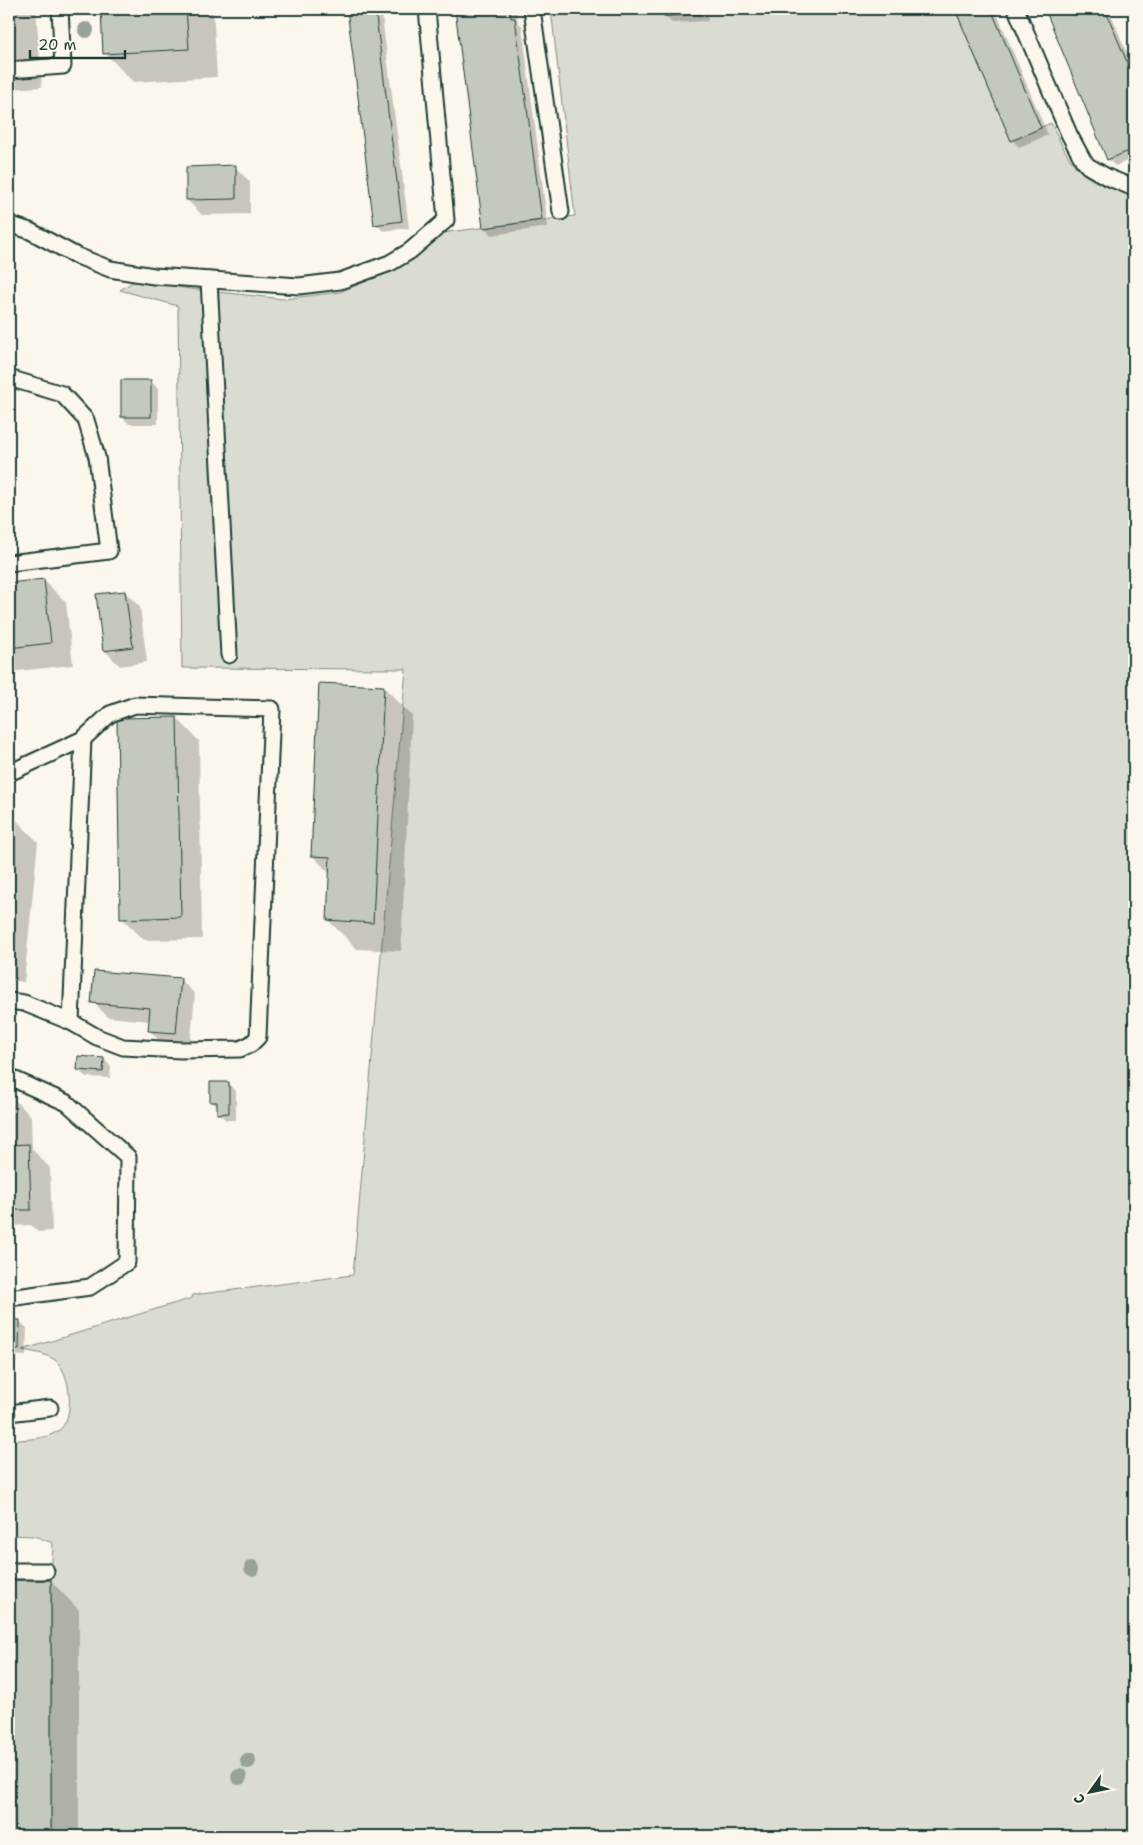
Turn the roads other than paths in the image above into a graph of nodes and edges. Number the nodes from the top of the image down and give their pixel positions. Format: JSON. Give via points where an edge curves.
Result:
{"nodes":[{"id":1,"x":60,"y":9,"type":"edge"},
{"id":2,"x":426,"y":9,"type":"edge"},
{"id":3,"x":532,"y":9,"type":"edge"},
{"id":4,"x":1016,"y":9,"type":"edge"},
{"id":5,"x":9,"y":70,"type":"edge"},
{"id":6,"x":1134,"y":188,"type":"edge"},
{"id":7,"x":561,"y":212,"type":"dead end"},
{"id":8,"x":9,"y":224,"type":"edge"},
{"id":9,"x":209,"y":280,"type":"junction"},
{"id":10,"x":9,"y":378,"type":"edge"},
{"id":11,"x":9,"y":563,"type":"edge"},
{"id":12,"x":229,"y":655,"type":"dead end"},
{"id":13,"x":83,"y":739,"type":"junction"},
{"id":14,"x":9,"y":773,"type":"edge"},
{"id":15,"x":9,"y":1001,"type":"edge"},
{"id":16,"x":71,"y":1022,"type":"junction"},
{"id":17,"x":9,"y":1078,"type":"edge"},
{"id":18,"x":9,"y":1298,"type":"edge"},
{"id":19,"x":50,"y":1408,"type":"dead end"},
{"id":20,"x":9,"y":1413,"type":"edge"},
{"id":21,"x":9,"y":1571,"type":"edge"},
{"id":22,"x":46,"y":1571,"type":"dead end"}],
"edges":[{"from":1,"to":5,"type":"lane","via":[[63,66]]},
{"from":2,"to":9,"type":"lane","via":[[446,220],[410,251],[390,263],[340,281],[299,286]]},
{"from":3,"to":7,"type":"lane"},
{"from":4,"to":6,"type":"lane","via":[[1077,151],[1088,166]]},
{"from":8,"to":9,"type":"lane","via":[[110,270]]},
{"from":9,"to":12,"type":"lane"},
{"from":10,"to":11,"type":"lane","via":[[62,394],[86,420],[97,457],[109,551]]},
{"from":13,"to":14,"type":"lane"},
{"from":13,"to":16,"type":"lane"},
{"from":13,"to":16,"type":"lane","via":[[110,714],[135,705],[272,709],[258,1037],[240,1049],[123,1047]]},
{"from":15,"to":16,"type":"lane","via":[[24,1003]]},
{"from":17,"to":18,"type":"lane","via":[[67,1103],[128,1157],[127,1262],[90,1287]]},
{"from":19,"to":20,"type":"lane"},
{"from":21,"to":22,"type":"lane"}]}
